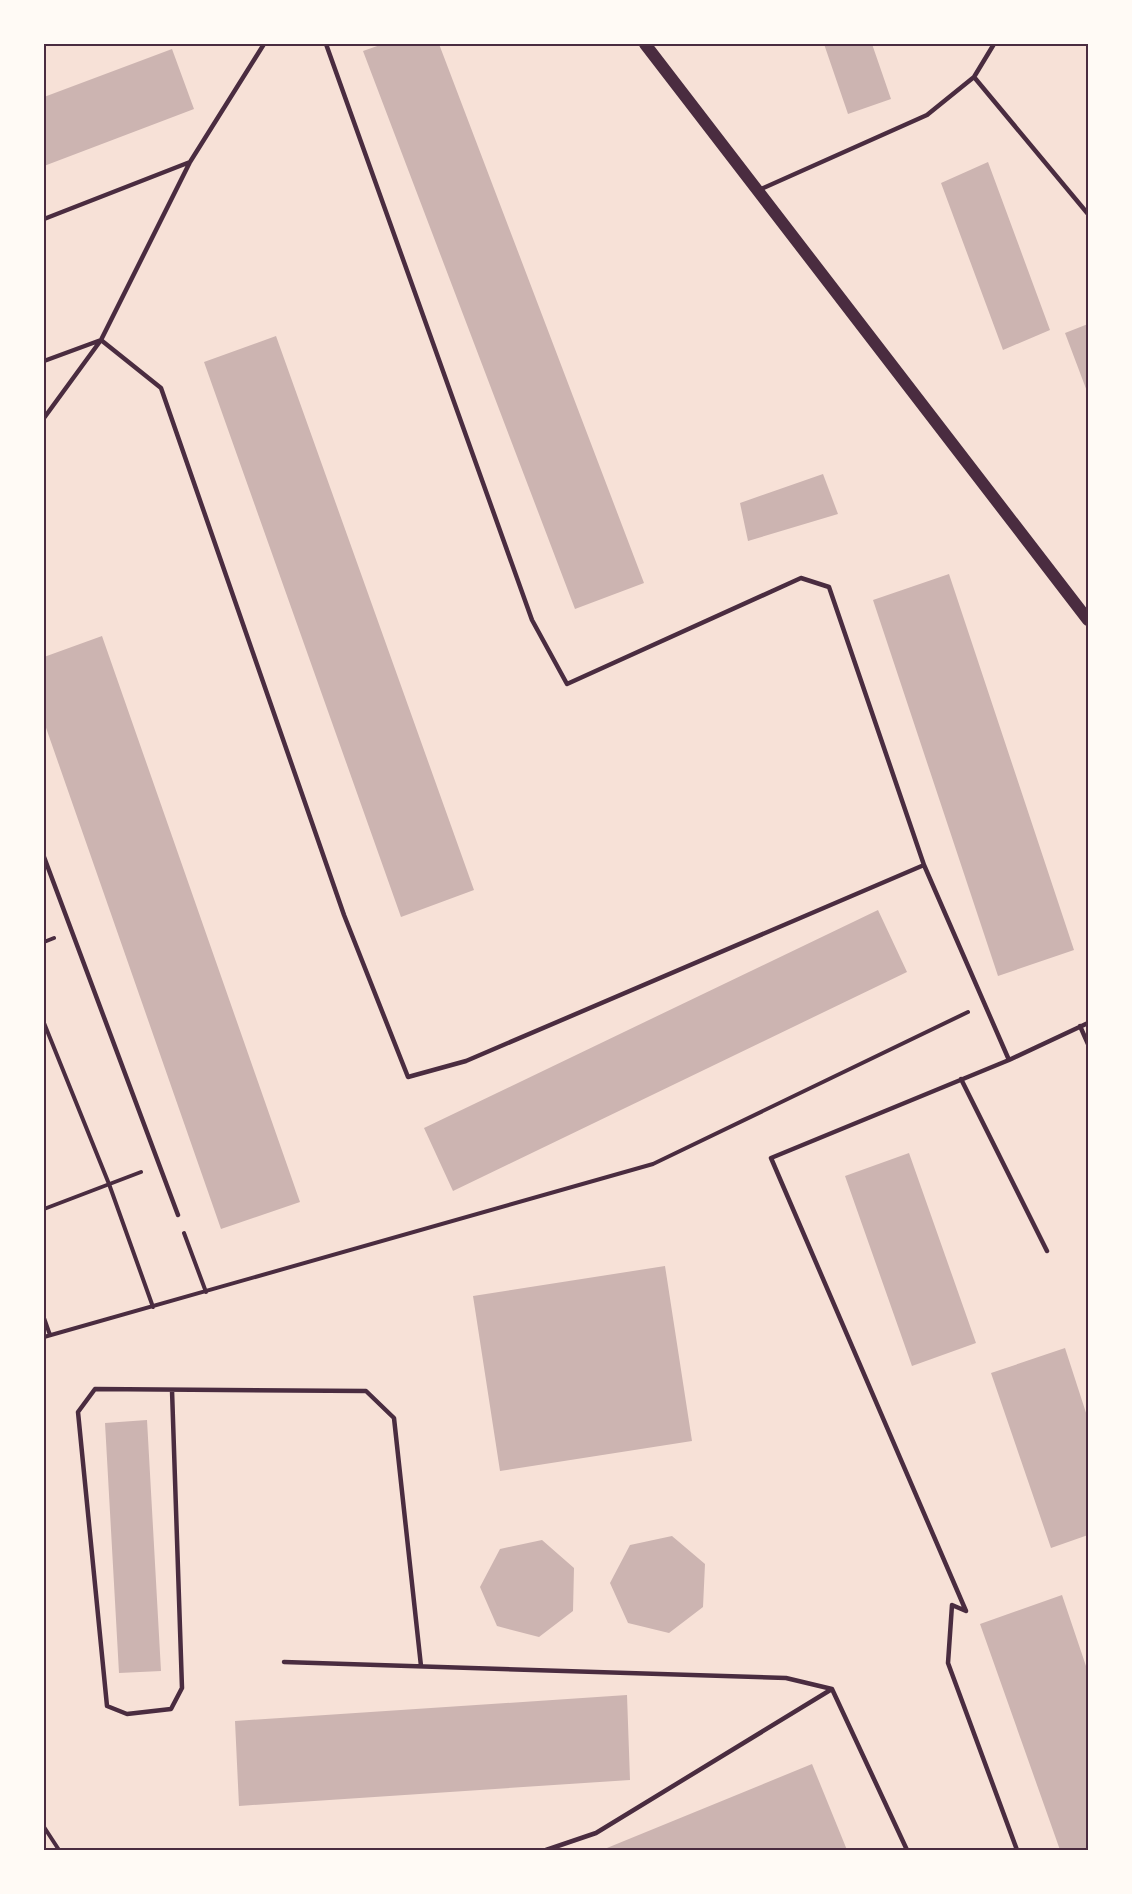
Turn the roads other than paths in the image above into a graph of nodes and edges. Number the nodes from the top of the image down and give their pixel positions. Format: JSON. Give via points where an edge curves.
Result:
{"nodes":[{"id":1,"x":264,"y":44,"type":"edge"},
{"id":2,"x":326,"y":44,"type":"edge"},
{"id":3,"x":645,"y":44,"type":"edge"},
{"id":4,"x":994,"y":44,"type":"edge"},
{"id":5,"x":974,"y":77,"type":"junction"},
{"id":6,"x":190,"y":162,"type":"junction"},
{"id":7,"x":756,"y":192,"type":"junction"},
{"id":8,"x":1089,"y":214,"type":"edge"},
{"id":9,"x":44,"y":219,"type":"edge"},
{"id":10,"x":101,"y":340,"type":"junction"},
{"id":11,"x":44,"y":361,"type":"edge"},
{"id":12,"x":44,"y":418,"type":"edge"},
{"id":13,"x":1089,"y":620,"type":"edge"},
{"id":14,"x":44,"y":857,"type":"edge"},
{"id":15,"x":924,"y":865,"type":"junction"},
{"id":16,"x":1089,"y":1023,"type":"edge"},
{"id":17,"x":1080,"y":1026,"type":"junction"},
{"id":18,"x":1089,"y":1044,"type":"edge"},
{"id":19,"x":1009,"y":1060,"type":"junction"},
{"id":20,"x":962,"y":1079,"type":"junction"},
{"id":21,"x":178,"y":1215,"type":"road end"},
{"id":22,"x":1047,"y":1251,"type":"dead end"},
{"id":23,"x":172,"y":1390,"type":"junction"},
{"id":24,"x":284,"y":1662,"type":"dead end"},
{"id":25,"x":421,"y":1666,"type":"junction"},
{"id":26,"x":832,"y":1689,"type":"junction"},
{"id":27,"x":546,"y":1851,"type":"edge"},
{"id":28,"x":907,"y":1851,"type":"edge"},
{"id":29,"x":1017,"y":1851,"type":"edge"}],
"edges":[{"from":1,"to":6,"type":"lane"},
{"from":2,"to":15,"type":"lane","via":[[532,620],[567,684],[801,578],[829,587]]},
{"from":3,"to":7,"type":"main road"},
{"from":4,"to":5,"type":"lane"},
{"from":5,"to":7,"type":"lane","via":[[927,115]]},
{"from":5,"to":8,"type":"lane"},
{"from":6,"to":9,"type":"lane"},
{"from":6,"to":10,"type":"lane"},
{"from":7,"to":13,"type":"main road"},
{"from":10,"to":11,"type":"lane"},
{"from":10,"to":12,"type":"lane"},
{"from":10,"to":15,"type":"lane","via":[[161,388],[344,915],[408,1077],[466,1061]]},
{"from":14,"to":21,"type":"lane"},
{"from":15,"to":19,"type":"lane"},
{"from":16,"to":17,"type":"lane"},
{"from":17,"to":18,"type":"lane"},
{"from":17,"to":19,"type":"lane"},
{"from":19,"to":20,"type":"lane"},
{"from":20,"to":22,"type":"lane"},
{"from":20,"to":29,"type":"lane","via":[[771,1158],[966,1611],[952,1605],[948,1663]]},
{"from":23,"to":23,"type":"lane","via":[[95,1389],[78,1412],[107,1706],[127,1714],[171,1709],[182,1689]]},
{"from":23,"to":25,"type":"lane","via":[[366,1391],[394,1418]]},
{"from":24,"to":25,"type":"lane"},
{"from":25,"to":26,"type":"lane","via":[[786,1678]]},
{"from":26,"to":27,"type":"lane","via":[[596,1833]]},
{"from":26,"to":28,"type":"lane"}]}
